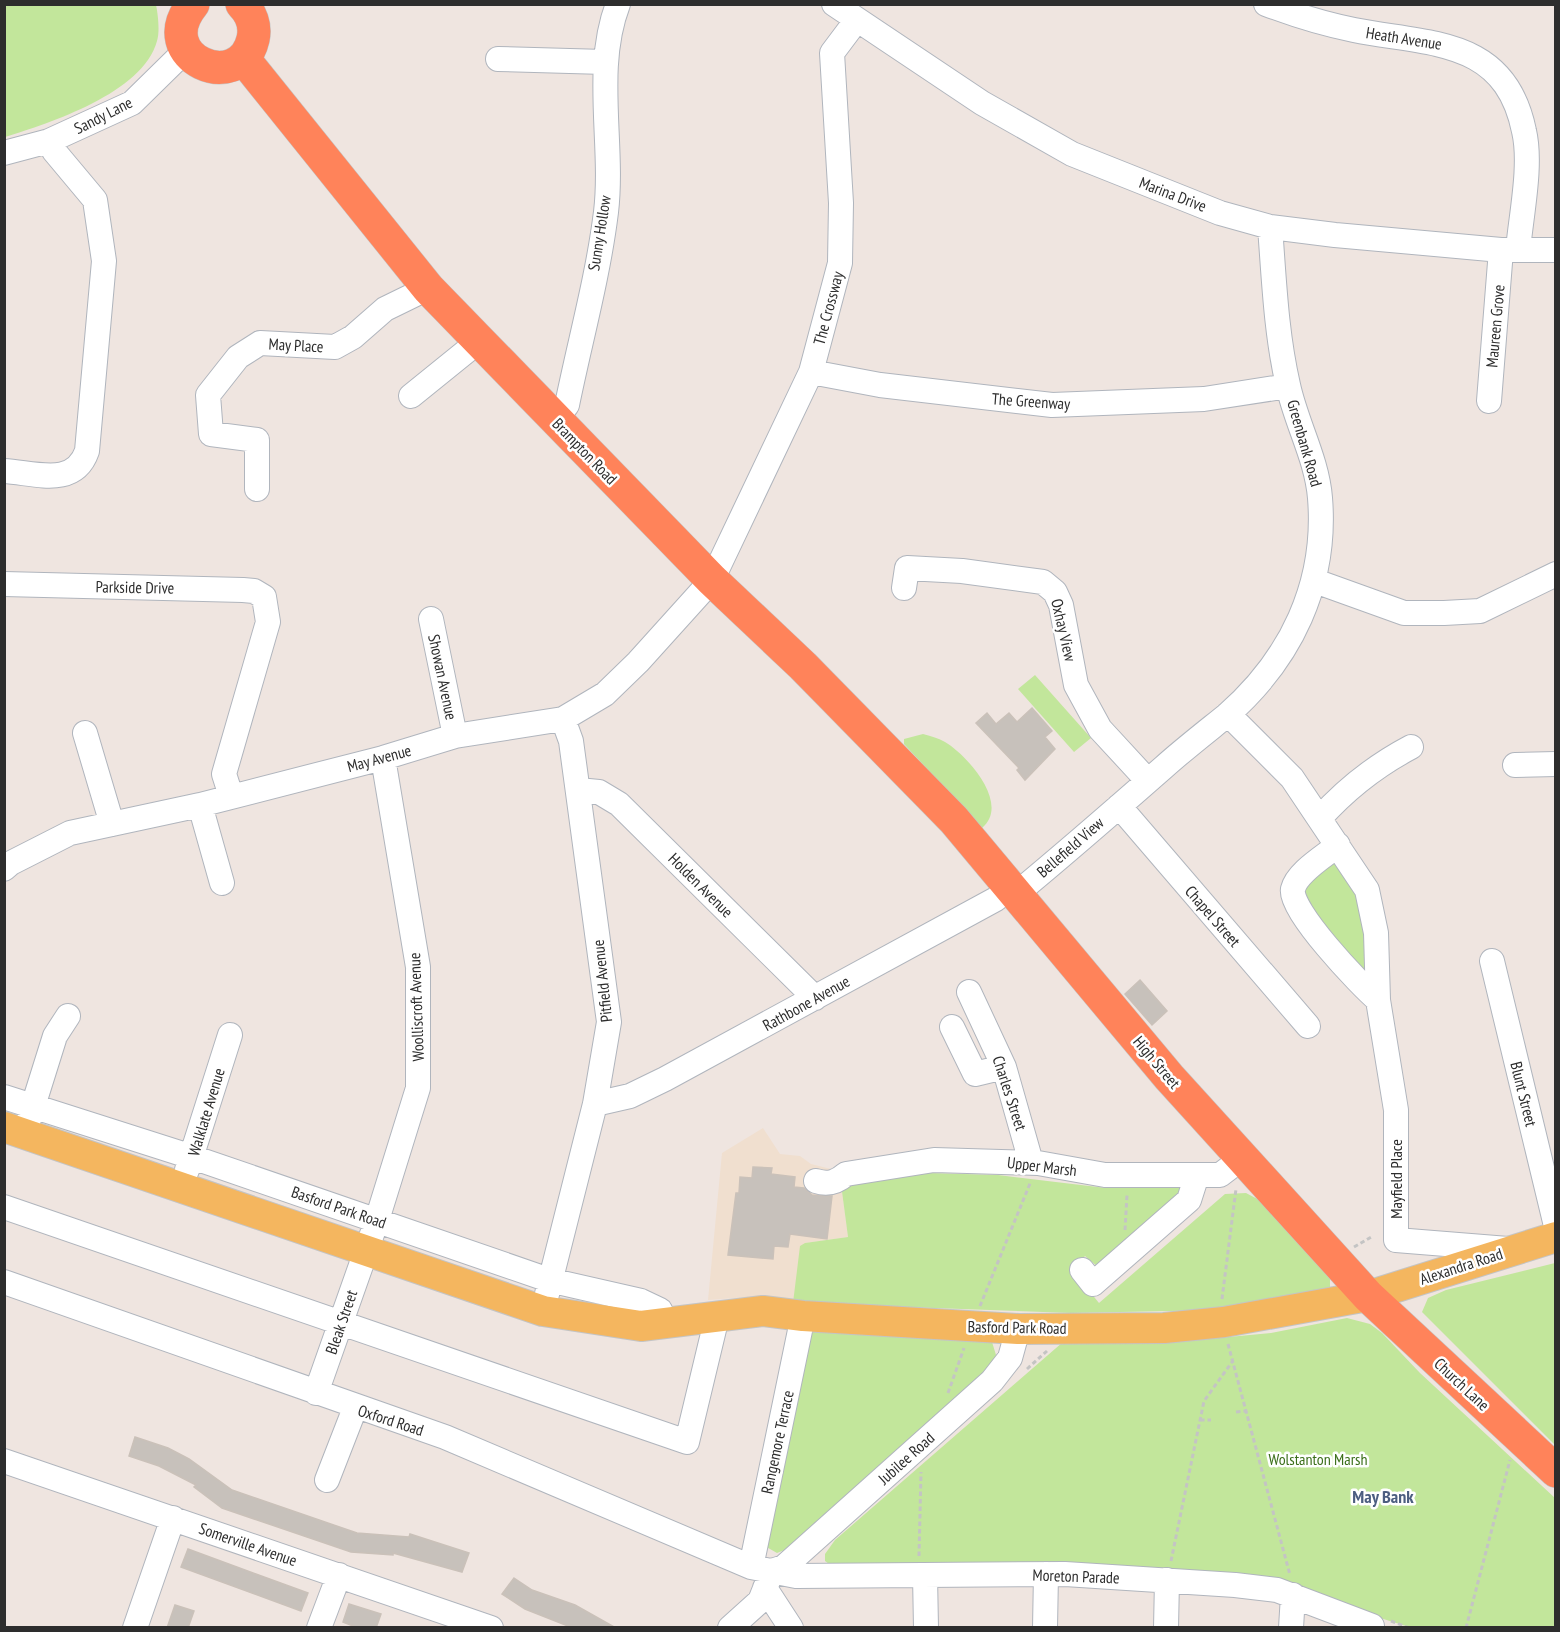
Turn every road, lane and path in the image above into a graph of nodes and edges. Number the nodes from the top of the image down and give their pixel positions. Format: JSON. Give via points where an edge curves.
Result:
{"nodes":[{"id":1,"x":193,"y":4,"type":"edge"},
{"id":2,"x":618,"y":4,"type":"edge"},
{"id":3,"x":834,"y":4,"type":"edge"},
{"id":4,"x":1266,"y":4,"type":"edge"},
{"id":5,"x":244,"y":5,"type":"edge"},
{"id":6,"x":856,"y":21,"type":"junction"},
{"id":7,"x":186,"y":50,"type":"junction"},
{"id":8,"x":243,"y":58,"type":"junction"},
{"id":9,"x":498,"y":59,"type":"dead end"},
{"id":10,"x":605,"y":62,"type":"junction"},
{"id":11,"x":49,"y":141,"type":"junction"},
{"id":12,"x":4,"y":153,"type":"edge"},
{"id":13,"x":1270,"y":227,"type":"junction"},
{"id":14,"x":1510,"y":250,"type":"junction"},
{"id":15,"x":1556,"y":250,"type":"edge"},
{"id":16,"x":428,"y":288,"type":"junction"},
{"id":17,"x":479,"y":340,"type":"junction"},
{"id":18,"x":811,"y":372,"type":"junction"},
{"id":19,"x":1288,"y":386,"type":"junction"},
{"id":20,"x":411,"y":396,"type":"dead end"},
{"id":21,"x":1489,"y":401,"type":"dead end"},
{"id":22,"x":554,"y":421,"type":"junction"},
{"id":23,"x":4,"y":471,"type":"edge"},
{"id":24,"x":256,"y":489,"type":"dead end"},
{"id":25,"x":1556,"y":574,"type":"edge"},
{"id":26,"x":712,"y":580,"type":"junction"},
{"id":27,"x":1315,"y":580,"type":"junction"},
{"id":28,"x":4,"y":584,"type":"edge"},
{"id":29,"x":904,"y":588,"type":"dead end"},
{"id":30,"x":431,"y":619,"type":"dead end"},
{"id":31,"x":1228,"y":714,"type":"junction"},
{"id":32,"x":563,"y":719,"type":"junction"},
{"id":33,"x":85,"y":733,"type":"dead end"},
{"id":34,"x":455,"y":736,"type":"junction"},
{"id":35,"x":1411,"y":747,"type":"dead end"},
{"id":36,"x":383,"y":758,"type":"junction"},
{"id":37,"x":1556,"y":764,"type":"edge"},
{"id":38,"x":1515,"y":765,"type":"dead end"},
{"id":39,"x":1148,"y":781,"type":"junction"},
{"id":40,"x":578,"y":790,"type":"junction"},
{"id":41,"x":231,"y":796,"type":"junction"},
{"id":42,"x":1122,"y":803,"type":"junction"},
{"id":43,"x":200,"y":806,"type":"junction"},
{"id":44,"x":1320,"y":818,"type":"junction"},
{"id":45,"x":954,"y":820,"type":"joint"},
{"id":46,"x":112,"y":824,"type":"junction"},
{"id":47,"x":1338,"y":845,"type":"junction"},
{"id":48,"x":7,"y":862,"type":"edge"},
{"id":49,"x":222,"y":883,"type":"dead end"},
{"id":50,"x":1013,"y":891,"type":"junction"},
{"id":51,"x":1492,"y":961,"type":"dead end"},
{"id":52,"x":969,"y":992,"type":"dead end"},
{"id":53,"x":815,"y":998,"type":"junction"},
{"id":54,"x":1378,"y":1000,"type":"junction"},
{"id":55,"x":68,"y":1016,"type":"dead end"},
{"id":56,"x":1308,"y":1026,"type":"dead end"},
{"id":57,"x":952,"y":1027,"type":"dead end"},
{"id":58,"x":230,"y":1035,"type":"dead end"},
{"id":59,"x":1004,"y":1067,"type":"junction"},
{"id":60,"x":4,"y":1097,"type":"edge"},
{"id":61,"x":596,"y":1104,"type":"junction"},
{"id":62,"x":33,"y":1105,"type":"junction"},
{"id":63,"x":15,"y":1130,"type":"edge"},
{"id":64,"x":192,"y":1157,"type":"junction"},
{"id":65,"x":1241,"y":1159,"type":"junction"},
{"id":66,"x":1035,"y":1162,"type":"junction"},
{"id":67,"x":1127,"y":1175,"type":"junction"},
{"id":68,"x":1197,"y":1175,"type":"junction"},
{"id":69,"x":816,"y":1181,"type":"dead end"},
{"id":70,"x":181,"y":1188,"type":"junction"},
{"id":71,"x":4,"y":1207,"type":"edge"},
{"id":72,"x":377,"y":1220,"type":"junction"},
{"id":73,"x":1556,"y":1226,"type":"edge"},
{"id":74,"x":1556,"y":1237,"type":"edge"},
{"id":75,"x":1515,"y":1249,"type":"junction"},
{"id":76,"x":366,"y":1250,"type":"junction"},
{"id":77,"x":1124,"y":1256,"type":"junction"},
{"id":78,"x":1082,"y":1270,"type":"dead end"},
{"id":79,"x":549,"y":1280,"type":"junction"},
{"id":80,"x":4,"y":1282,"type":"edge"},
{"id":81,"x":1368,"y":1296,"type":"junction"},
{"id":82,"x":543,"y":1311,"type":"junction"},
{"id":83,"x":717,"y":1317,"type":"junction"},
{"id":84,"x":803,"y":1317,"type":"junction"},
{"id":85,"x":1224,"y":1322,"type":"junction"},
{"id":86,"x":340,"y":1323,"type":"junction"},
{"id":87,"x":666,"y":1323,"type":"junction"},
{"id":88,"x":972,"y":1326,"type":"junction"},
{"id":89,"x":1018,"y":1329,"type":"junction"},
{"id":90,"x":1052,"y":1347,"type":"dead end"},
{"id":91,"x":1232,"y":1362,"type":"junction"},
{"id":92,"x":1026,"y":1370,"type":"dead end"},
{"id":93,"x":316,"y":1394,"type":"junction"},
{"id":94,"x":945,"y":1400,"type":"dead end"},
{"id":95,"x":355,"y":1408,"type":"junction"},
{"id":96,"x":1245,"y":1411,"type":"junction"},
{"id":97,"x":1236,"y":1412,"type":"dead end"},
{"id":98,"x":1200,"y":1420,"type":"junction"},
{"id":99,"x":1211,"y":1420,"type":"dead end"},
{"id":100,"x":932,"y":1434,"type":"junction"},
{"id":101,"x":1511,"y":1455,"type":"dead end"},
{"id":102,"x":4,"y":1461,"type":"edge"},
{"id":103,"x":1556,"y":1472,"type":"edge"},
{"id":104,"x":327,"y":1480,"type":"dead end"},
{"id":105,"x":173,"y":1518,"type":"junction"},
{"id":106,"x":922,"y":1568,"type":"junction"},
{"id":107,"x":1056,"y":1574,"type":"junction"},
{"id":108,"x":339,"y":1575,"type":"junction"},
{"id":109,"x":763,"y":1575,"type":"junction"},
{"id":110,"x":1167,"y":1580,"type":"junction"},
{"id":111,"x":1293,"y":1595,"type":"junction"},
{"id":112,"x":1372,"y":1626,"type":"edge"},
{"id":113,"x":135,"y":1628,"type":"edge"},
{"id":114,"x":319,"y":1628,"type":"edge"},
{"id":115,"x":491,"y":1628,"type":"edge"},
{"id":116,"x":730,"y":1628,"type":"edge"},
{"id":117,"x":791,"y":1628,"type":"edge"},
{"id":118,"x":926,"y":1628,"type":"edge"},
{"id":119,"x":1045,"y":1628,"type":"edge"},
{"id":120,"x":1166,"y":1628,"type":"edge"},
{"id":121,"x":1291,"y":1628,"type":"edge"},
{"id":122,"x":1466,"y":1628,"type":"edge"}],
"edges":[{"from":1,"to":7,"type":"highway","via":[[181,31]]},
{"from":2,"to":10,"type":"street","name":"Sunny Hollow"},
{"from":3,"to":6,"type":"street","name":"Marina Drive"},
{"from":4,"to":14,"type":"street","name":"Heath Avenue","via":[[1353,30],[1450,45],[1491,69],[1513,98],[1525,132],[1526,164]]},
{"from":5,"to":8,"type":"highway","via":[[254,29]]},
{"from":6,"to":13,"type":"street","name":"Marina Drive","via":[[982,103],[1072,154],[1167,194]]},
{"from":6,"to":18,"type":"street","name":"The Crossway","via":[[832,53],[841,203],[840,263]]},
{"from":7,"to":8,"type":"highway","via":[[194,60],[213,67],[232,65]]},
{"from":7,"to":11,"type":"street","name":"Sandy Lane","via":[[132,103]]},
{"from":8,"to":16,"type":"highway","name":"Brampton Road"},
{"from":9,"to":10,"type":"street"},
{"from":10,"to":22,"type":"street","name":"Sunny Hollow","via":[[606,212],[567,405]]},
{"from":11,"to":12,"type":"street","name":"Sandy Lane"},
{"from":11,"to":23,"type":"street","via":[[95,200],[104,261],[87,451],[83,462],[65,476]]},
{"from":13,"to":14,"type":"street","name":"Marina Drive"},
{"from":13,"to":19,"type":"street","name":"Greenbank Road","via":[[1275,298]]},
{"from":14,"to":15,"type":"street","name":"Marina Drive"},
{"from":14,"to":21,"type":"street","name":"Maureen Grove"},
{"from":16,"to":17,"type":"highway","name":"Brampton Road"},
{"from":16,"to":24,"type":"street","name":"May Place","via":[[385,309],[336,347],[260,343],[238,357],[208,395],[211,434],[257,440]]},
{"from":17,"to":20,"type":"street"},
{"from":17,"to":22,"type":"highway","name":"Brampton Road"},
{"from":18,"to":19,"type":"street","name":"The Greenway","via":[[880,385],[1053,405],[1204,399]]},
{"from":18,"to":26,"type":"street","name":"The Crossway"},
{"from":19,"to":27,"type":"street","name":"Greenbank Road","via":[[1320,496]]},
{"from":22,"to":26,"type":"highway","name":"Brampton Road"},
{"from":25,"to":27,"type":"street","via":[[1480,611],[1434,613],[1404,613]]},
{"from":26,"to":32,"type":"street","name":"May Avenue","via":[[605,694]]},
{"from":26,"to":45,"type":"highway","name":"Brampton Road","via":[[803,666]]},
{"from":27,"to":31,"type":"street","name":"Greenbank Road","via":[[1296,630],[1276,663]]},
{"from":28,"to":41,"type":"street","name":"Parkside Drive","via":[[272,593],[268,622],[224,774]]},
{"from":29,"to":39,"type":"street","name":"Oxhay View","via":[[907,568],[962,571],[1049,586],[1061,605],[1076,685],[1100,729]]},
{"from":30,"to":34,"type":"street","name":"Showan Avenue"},
{"from":31,"to":39,"type":"street","name":"Greenbank Road"},
{"from":31,"to":44,"type":"street","name":"Mayfield Place","via":[[1292,778]]},
{"from":32,"to":34,"type":"street","name":"May Avenue"},
{"from":32,"to":40,"type":"street","name":"Pitfield Avenue","via":[[571,741]]},
{"from":33,"to":46,"type":"street"},
{"from":34,"to":36,"type":"street","name":"May Avenue"},
{"from":35,"to":44,"type":"street","via":[[1347,788]]},
{"from":36,"to":41,"type":"street","name":"May Avenue"},
{"from":36,"to":72,"type":"street","name":"Woolliscroft Avenue","via":[[418,967],[418,1088]]},
{"from":37,"to":38,"type":"street"},
{"from":39,"to":42,"type":"street","name":"Greenbank Road"},
{"from":40,"to":53,"type":"street","name":"Holden Avenue","via":[[599,792],[619,804]]},
{"from":40,"to":61,"type":"street","name":"Pitfield Avenue","via":[[609,1022]]},
{"from":41,"to":43,"type":"street","name":"May Avenue"},
{"from":42,"to":50,"type":"street","name":"Bellefield View"},
{"from":42,"to":56,"type":"street","name":"Chapel Street"},
{"from":43,"to":46,"type":"street","name":"May Avenue"},
{"from":43,"to":49,"type":"street"},
{"from":44,"to":47,"type":"street","name":"Mayfield Place"},
{"from":45,"to":50,"type":"highway","name":"High Street"},
{"from":46,"to":48,"type":"street","name":"May Avenue","via":[[70,833]]},
{"from":47,"to":54,"type":"street","name":"Mayfield Place","via":[[1367,890],[1376,933]]},
{"from":47,"to":54,"type":"street","via":[[1296,880],[1292,892],[1297,908],[1359,985]]},
{"from":50,"to":53,"type":"street","name":"Rathbone Avenue"},
{"from":50,"to":65,"type":"highway","name":"High Street"},
{"from":51,"to":73,"type":"street","name":"Blunt Street"},
{"from":52,"to":59,"type":"street","name":"Charles Street"},
{"from":53,"to":61,"type":"street","name":"Rathbone Avenue","via":[[630,1096]]},
{"from":54,"to":75,"type":"street","name":"Mayfield Place","via":[[1396,1110],[1385,1238]]},
{"from":55,"to":62,"type":"street","via":[[55,1036]]},
{"from":57,"to":59,"type":"street","via":[[975,1074]]},
{"from":58,"to":64,"type":"street","name":"Walklate Avenue"},
{"from":59,"to":66,"type":"street","name":"Charles Street"},
{"from":60,"to":62,"type":"street","name":"Basford Park Road"},
{"from":61,"to":79,"type":"street","name":"Pitfield Avenue"},
{"from":62,"to":63,"type":"street"},
{"from":62,"to":64,"type":"street","name":"Basford Park Road"},
{"from":63,"to":70,"type":"main road","name":"Basford Park Road"},
{"from":64,"to":70,"type":"street","name":"Walklate Avenue"},
{"from":64,"to":72,"type":"street","name":"Basford Park Road"},
{"from":65,"to":68,"type":"street","name":"Upper Marsh","via":[[1220,1175]]},
{"from":65,"to":81,"type":"highway","name":"High Street"},
{"from":65,"to":85,"type":"path","via":[[1221,1305]]},
{"from":66,"to":67,"type":"street","name":"Upper Marsh","via":[[1105,1175]]},
{"from":66,"to":69,"type":"street","name":"Upper Marsh","via":[[934,1160],[846,1174],[823,1183]]},
{"from":66,"to":88,"type":"path"},
{"from":67,"to":68,"type":"street","name":"Upper Marsh"},
{"from":67,"to":77,"type":"path"},
{"from":68,"to":77,"type":"street","via":[[1189,1200]]},
{"from":70,"to":76,"type":"main road","name":"Basford Park Road"},
{"from":71,"to":86,"type":"street"},
{"from":72,"to":76,"type":"street","name":"Woolliscroft Avenue"},
{"from":72,"to":79,"type":"street","name":"Basford Park Road"},
{"from":74,"to":75,"type":"main road","name":"Alexandra Road"},
{"from":75,"to":81,"type":"main road","name":"Alexandra Road"},
{"from":76,"to":82,"type":"main road","name":"Basford Park Road"},
{"from":76,"to":86,"type":"street","name":"Bleak Street"},
{"from":77,"to":78,"type":"street","via":[[1093,1284]]},
{"from":79,"to":82,"type":"street","name":"Pitfield Avenue"},
{"from":79,"to":87,"type":"street","name":"Basford Park Road","via":[[640,1301],[660,1310]]},
{"from":80,"to":93,"type":"street","name":"Oxford Road"},
{"from":81,"to":85,"type":"main road","name":"Basford Park Road"},
{"from":81,"to":103,"type":"highway","name":"Church Lane"},
{"from":82,"to":87,"type":"main road","name":"Basford Park Road","via":[[641,1326]]},
{"from":83,"to":84,"type":"main road","name":"Basford Park Road","via":[[763,1311]]},
{"from":83,"to":86,"type":"street","via":[[687,1442]]},
{"from":83,"to":87,"type":"main road","name":"Basford Park Road"},
{"from":84,"to":88,"type":"main road","name":"Basford Park Road"},
{"from":84,"to":109,"type":"street","name":"Rangemore Terrace"},
{"from":85,"to":89,"type":"main road","name":"Basford Park Road","via":[[1164,1328]]},
{"from":85,"to":91,"type":"path"},
{"from":86,"to":93,"type":"street","name":"Bleak Street"},
{"from":88,"to":89,"type":"main road","name":"Basford Park Road"},
{"from":88,"to":94,"type":"path"},
{"from":89,"to":100,"type":"street","name":"Jubilee Road","via":[[1003,1371]]},
{"from":90,"to":92,"type":"path"},
{"from":91,"to":96,"type":"path"},
{"from":91,"to":98,"type":"path","via":[[1204,1401]]},
{"from":93,"to":95,"type":"street","name":"Oxford Road"},
{"from":95,"to":104,"type":"street"},
{"from":95,"to":109,"type":"street","name":"Oxford Road","via":[[444,1437]]},
{"from":96,"to":97,"type":"path"},
{"from":96,"to":111,"type":"path"},
{"from":98,"to":99,"type":"path"},
{"from":98,"to":110,"type":"path"},
{"from":100,"to":106,"type":"path","via":[[921,1462],[918,1522]]},
{"from":100,"to":109,"type":"street","name":"Jubilee Road","via":[[784,1567]]},
{"from":101,"to":122,"type":"path"},
{"from":102,"to":105,"type":"street","name":"Somerville Avenue"},
{"from":105,"to":108,"type":"street","name":"Somerville Avenue"},
{"from":105,"to":113,"type":"street"},
{"from":106,"to":107,"type":"street","name":"Moreton Parade"},
{"from":106,"to":109,"type":"street","name":"Moreton Parade"},
{"from":106,"to":118,"type":"street"},
{"from":107,"to":110,"type":"street","name":"Moreton Parade"},
{"from":107,"to":119,"type":"street"},
{"from":108,"to":114,"type":"street"},
{"from":108,"to":115,"type":"street","name":"Somerville Avenue"},
{"from":109,"to":116,"type":"street","via":[[760,1600]]},
{"from":109,"to":117,"type":"street"},
{"from":110,"to":111,"type":"street","name":"Moreton Parade","via":[[1277,1590]]},
{"from":110,"to":120,"type":"street"},
{"from":111,"to":112,"type":"street","name":"Moreton Parade"},
{"from":111,"to":121,"type":"street"}]}
